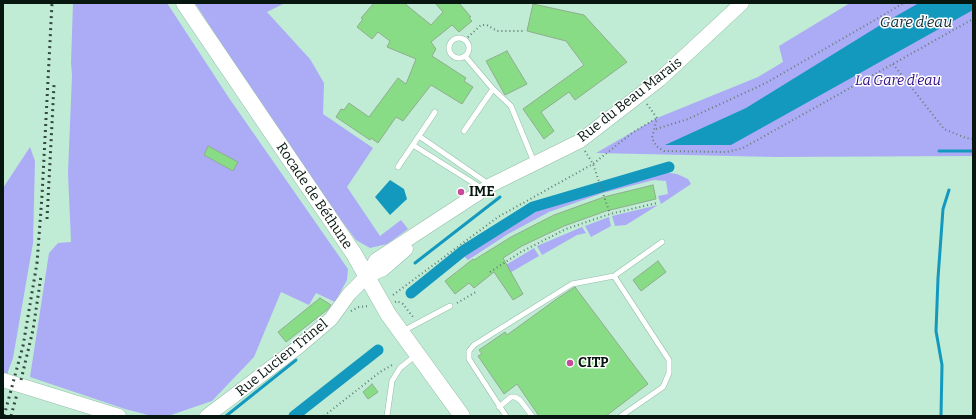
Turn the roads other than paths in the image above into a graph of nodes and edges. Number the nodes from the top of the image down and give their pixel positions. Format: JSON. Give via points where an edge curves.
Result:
{"nodes":[{"id":1,"x":184,"y":3,"type":"edge"},
{"id":2,"x":742,"y":3,"type":"edge"},
{"id":3,"x":465,"y":56,"type":"junction"},
{"id":4,"x":493,"y":89,"type":"junction"},
{"id":5,"x":435,"y":112,"type":"dead end"},
{"id":6,"x":464,"y":131,"type":"dead end"},
{"id":7,"x":419,"y":136,"type":"junction"},
{"id":8,"x":413,"y":145,"type":"junction"},
{"id":9,"x":534,"y":162,"type":"junction"},
{"id":10,"x":398,"y":167,"type":"dead end"},
{"id":11,"x":487,"y":187,"type":"junction"},
{"id":12,"x":662,"y":242,"type":"dead end"},
{"id":13,"x":367,"y":276,"type":"junction"},
{"id":14,"x":614,"y":276,"type":"junction"},
{"id":15,"x":450,"y":306,"type":"road end"},
{"id":16,"x":402,"y":331,"type":"junction"},
{"id":17,"x":418,"y":354,"type":"junction"},
{"id":18,"x":3,"y":380,"type":"edge"},
{"id":19,"x":499,"y":407,"type":"junction"},
{"id":20,"x":119,"y":416,"type":"edge"},
{"id":21,"x":207,"y":416,"type":"edge"},
{"id":22,"x":387,"y":416,"type":"edge"},
{"id":23,"x":462,"y":416,"type":"edge"},
{"id":24,"x":506,"y":416,"type":"edge"},
{"id":25,"x":532,"y":416,"type":"edge"},
{"id":26,"x":621,"y":416,"type":"edge"}],
"edges":[{"from":1,"to":13,"type":"main road","name":"Rocade de Béthune"},
{"from":2,"to":9,"type":"street","name":"Rue du Beau Marais","via":[[659,80],[580,141]]},
{"from":3,"to":3,"type":"lane","via":[[469,49],[465,40],[455,38],[449,46],[453,56]]},
{"from":3,"to":4,"type":"lane"},
{"from":4,"to":6,"type":"lane"},
{"from":4,"to":9,"type":"lane","via":[[511,106]]},
{"from":5,"to":7,"type":"lane"},
{"from":7,"to":8,"type":"lane"},
{"from":7,"to":11,"type":"lane"},
{"from":8,"to":10,"type":"lane"},
{"from":8,"to":11,"type":"lane"},
{"from":9,"to":11,"type":"street","name":"Rue du Beau Marais"},
{"from":11,"to":13,"type":"street","name":"Rue du Beau Marais","via":[[376,260]]},
{"from":12,"to":14,"type":"lane"},
{"from":13,"to":16,"type":"main road","name":"Rocade de Béthune"},
{"from":13,"to":21,"type":"street","name":"Rue Lucien Trinel","via":[[349,294],[331,319]]},
{"from":14,"to":19,"type":"lane","via":[[572,284],[474,345],[469,351],[469,359]]},
{"from":14,"to":26,"type":"lane","via":[[668,360],[669,366],[664,387]]},
{"from":15,"to":16,"type":"lane"},
{"from":16,"to":17,"type":"main road","name":"Rocade de Béthune"},
{"from":17,"to":22,"type":"lane","via":[[400,368],[392,381]]},
{"from":17,"to":23,"type":"main road","name":"Rocade de Béthune"},
{"from":18,"to":20,"type":"street"},
{"from":19,"to":24,"type":"lane"},
{"from":19,"to":25,"type":"lane","via":[[511,397],[516,397]]}]}
